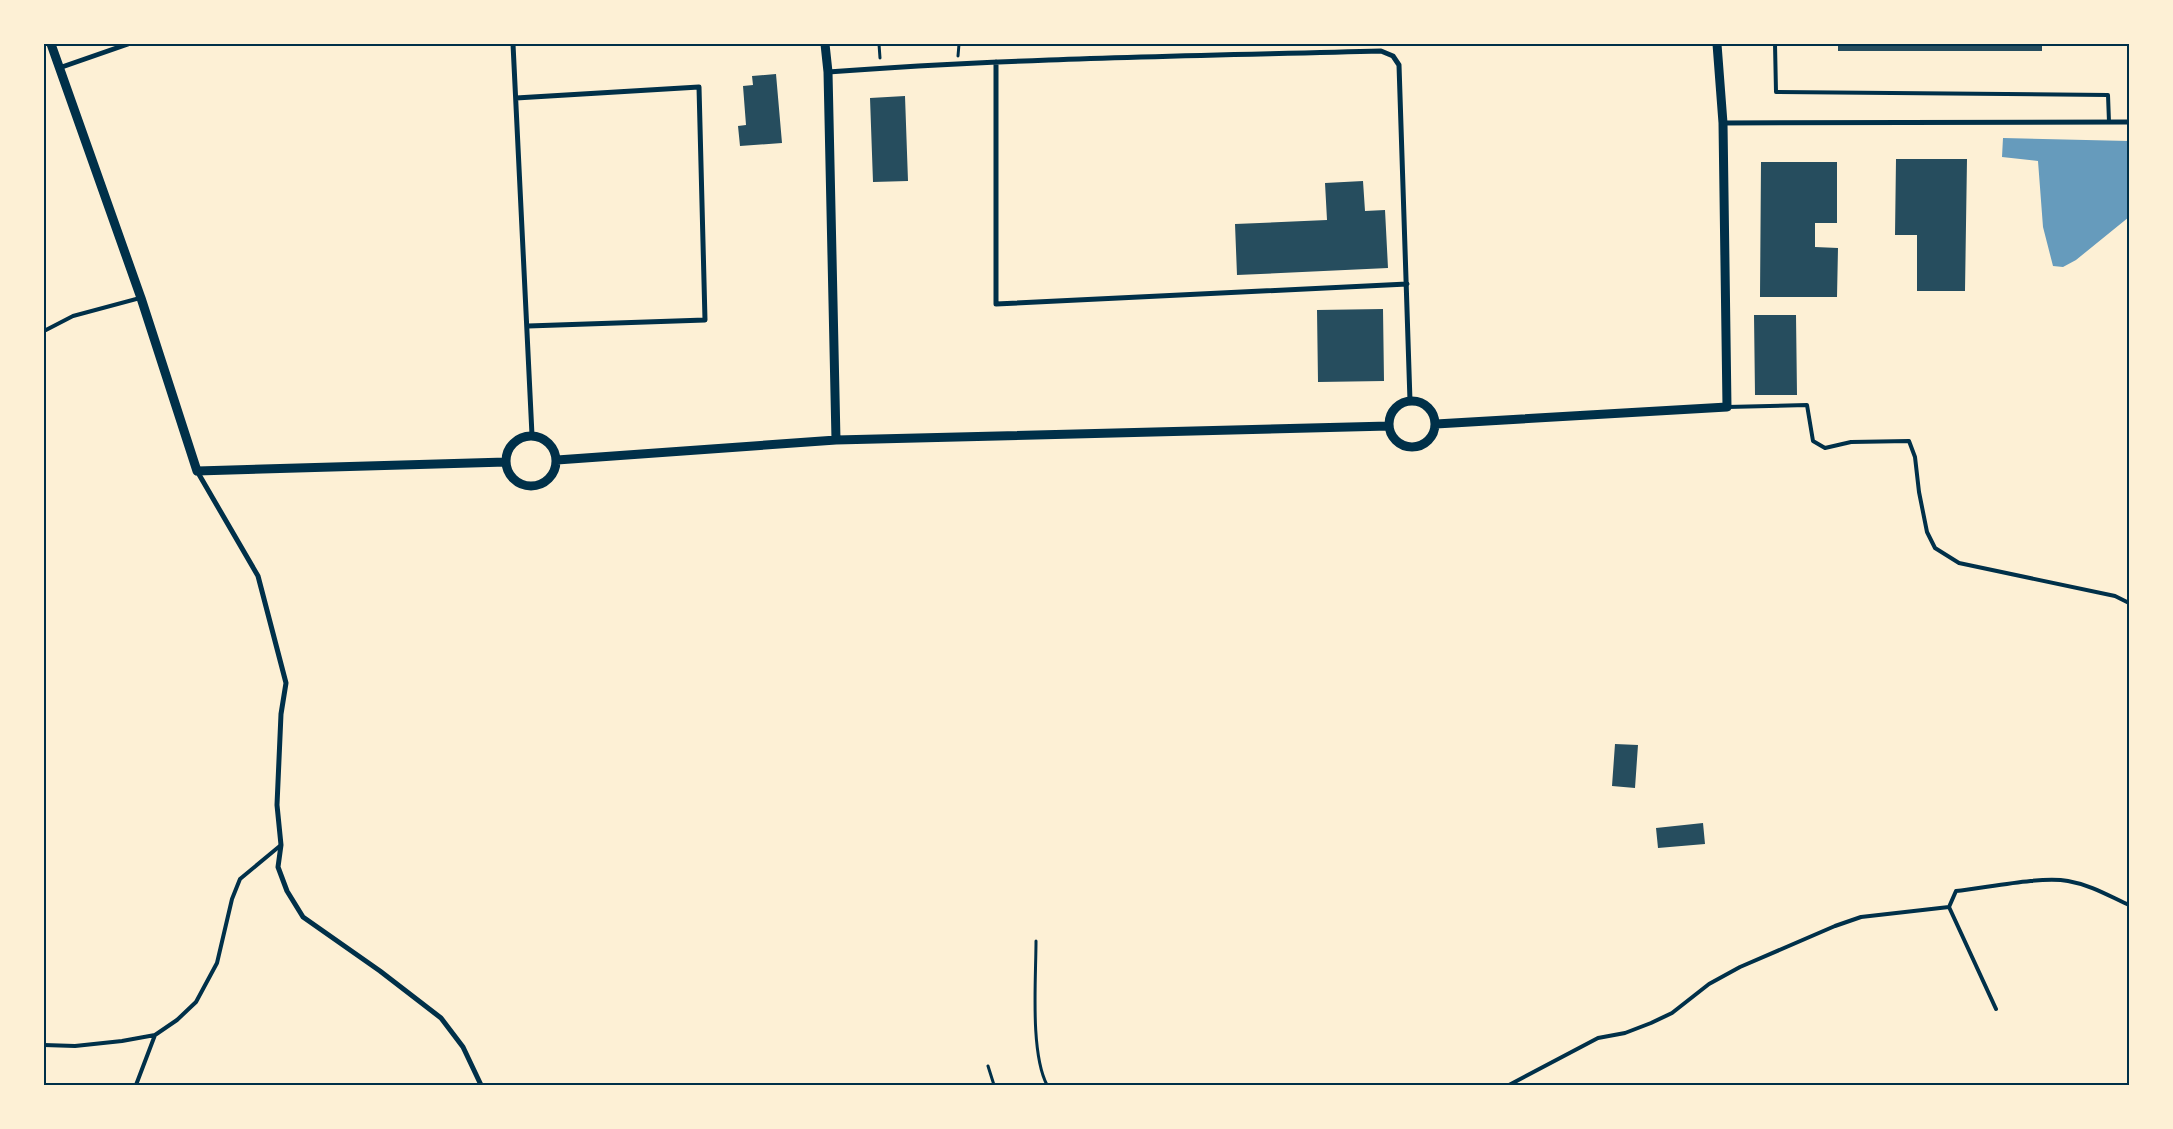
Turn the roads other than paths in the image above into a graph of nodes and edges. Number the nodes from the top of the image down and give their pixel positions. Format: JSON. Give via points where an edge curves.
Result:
{"nodes":[{"id":1,"x":51,"y":44,"type":"edge"},
{"id":2,"x":128,"y":44,"type":"edge"},
{"id":3,"x":513,"y":44,"type":"edge"},
{"id":4,"x":825,"y":44,"type":"edge"},
{"id":5,"x":1717,"y":44,"type":"edge"},
{"id":6,"x":1775,"y":44,"type":"edge"},
{"id":7,"x":996,"y":62,"type":"junction"},
{"id":8,"x":59,"y":68,"type":"junction"},
{"id":9,"x":828,"y":72,"type":"junction"},
{"id":10,"x":516,"y":98,"type":"junction"},
{"id":11,"x":2109,"y":122,"type":"junction"},
{"id":12,"x":2129,"y":122,"type":"edge"},
{"id":13,"x":1723,"y":123,"type":"junction"},
{"id":14,"x":1407,"y":284,"type":"junction"},
{"id":15,"x":142,"y":298,"type":"junction"},
{"id":16,"x":528,"y":326,"type":"junction"},
{"id":17,"x":44,"y":331,"type":"edge"},
{"id":18,"x":1410,"y":401,"type":"junction"},
{"id":19,"x":1727,"y":407,"type":"junction"},
{"id":20,"x":1436,"y":424,"type":"junction"},
{"id":21,"x":1389,"y":426,"type":"junction"},
{"id":22,"x":532,"y":436,"type":"junction"},
{"id":23,"x":836,"y":440,"type":"junction"},
{"id":24,"x":556,"y":460,"type":"junction"},
{"id":25,"x":506,"y":462,"type":"junction"},
{"id":26,"x":197,"y":471,"type":"junction"},
{"id":27,"x":2129,"y":603,"type":"edge"},
{"id":28,"x":281,"y":845,"type":"junction"},
{"id":29,"x":2129,"y":905,"type":"edge"},
{"id":30,"x":1949,"y":907,"type":"junction"},
{"id":31,"x":1996,"y":1008,"type":"dead end"},
{"id":32,"x":155,"y":1035,"type":"junction"},
{"id":33,"x":44,"y":1046,"type":"edge"},
{"id":34,"x":136,"y":1085,"type":"edge"},
{"id":35,"x":481,"y":1085,"type":"edge"},
{"id":36,"x":1509,"y":1085,"type":"edge"}],
"edges":[{"from":1,"to":8,"type":"street"},
{"from":2,"to":8,"type":"street"},
{"from":3,"to":10,"type":"street"},
{"from":4,"to":9,"type":"street"},
{"from":5,"to":13,"type":"street"},
{"from":6,"to":11,"type":"lane","via":[[1776,92],[2108,95]]},
{"from":7,"to":9,"type":"street"},
{"from":7,"to":14,"type":"street","via":[[1381,51],[1393,56],[1399,65]]},
{"from":7,"to":14,"type":"street","via":[[996,304]]},
{"from":8,"to":15,"type":"street"},
{"from":9,"to":23,"type":"street"},
{"from":10,"to":16,"type":"street"},
{"from":10,"to":16,"type":"street","via":[[698,87],[705,320]]},
{"from":11,"to":12,"type":"street"},
{"from":11,"to":13,"type":"street"},
{"from":13,"to":19,"type":"street"},
{"from":14,"to":18,"type":"street"},
{"from":15,"to":17,"type":"lane","via":[[73,316]]},
{"from":15,"to":26,"type":"street"},
{"from":16,"to":22,"type":"street"},
{"from":18,"to":20,"type":"street","via":[[1424,404]]},
{"from":18,"to":21,"type":"street","via":[[1396,408]]},
{"from":19,"to":20,"type":"street"},
{"from":19,"to":27,"type":"lane","via":[[1807,405],[1813,441],[1825,448],[1851,442],[1909,441],[1915,457],[1927,532],[1935,548],[1959,563],[2115,596]]},
{"from":20,"to":21,"type":"street","via":[[1426,444],[1411,448],[1397,442]]},
{"from":21,"to":23,"type":"street"},
{"from":22,"to":24,"type":"street","via":[[549,442]]},
{"from":22,"to":25,"type":"street","via":[[512,444]]},
{"from":23,"to":24,"type":"street"},
{"from":24,"to":25,"type":"street","via":[[548,480],[532,486],[516,481]]},
{"from":25,"to":26,"type":"street"},
{"from":26,"to":28,"type":"street","via":[[258,576],[286,683],[281,714],[277,805]]},
{"from":28,"to":32,"type":"lane","via":[[240,878],[217,963],[196,1002]]},
{"from":28,"to":35,"type":"street","via":[[278,867],[302,917],[441,1018],[463,1047]]},
{"from":29,"to":30,"type":"lane","via":[[2095,888],[2067,880],[2042,880],[1956,891]]},
{"from":30,"to":31,"type":"lane"},
{"from":30,"to":36,"type":"lane","via":[[1862,917],[1826,930],[1732,971],[1658,1020],[1625,1033],[1598,1038]]},
{"from":32,"to":33,"type":"lane","via":[[75,1046]]},
{"from":32,"to":34,"type":"lane"}]}
